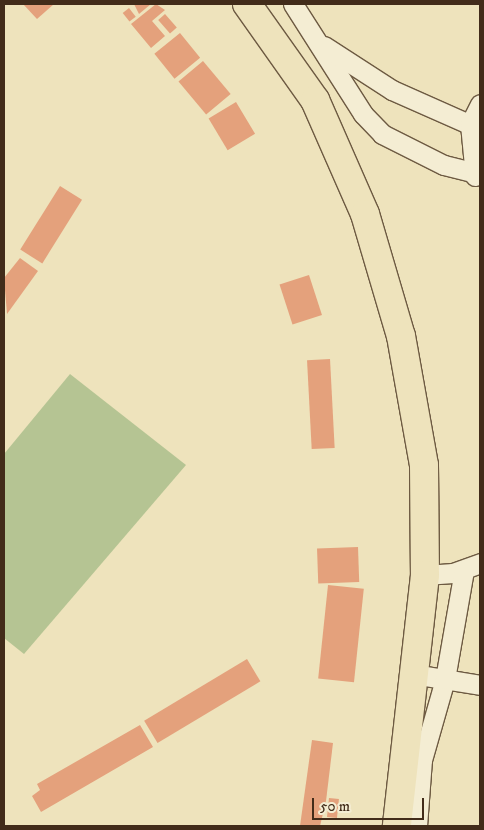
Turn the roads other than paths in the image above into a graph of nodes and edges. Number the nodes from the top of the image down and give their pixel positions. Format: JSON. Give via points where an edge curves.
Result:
{"nodes":[{"id":1,"x":247,"y":4,"type":"edge"},
{"id":2,"x":293,"y":4,"type":"edge"},
{"id":3,"x":319,"y":43,"type":"junction"},
{"id":4,"x":480,"y":104,"type":"edge"},
{"id":5,"x":475,"y":127,"type":"edge"},
{"id":6,"x":472,"y":567,"type":"edge"},
{"id":7,"x":425,"y":575,"type":"junction"},
{"id":8,"x":412,"y":674,"type":"junction"},
{"id":9,"x":445,"y":679,"type":"junction"},
{"id":10,"x":480,"y":684,"type":"edge"},
{"id":11,"x":406,"y":823,"type":"edge"}],
"edges":[{"from":1,"to":7,"type":"highway","via":[[316,100],[365,214],[401,336],[424,465]]},
{"from":2,"to":3,"type":"street"},
{"from":3,"to":5,"type":"street","via":[[392,90]]},
{"from":3,"to":5,"type":"street","via":[[363,114],[382,134],[444,164],[475,174]]},
{"from":4,"to":5,"type":"street"},
{"from":6,"to":7,"type":"street"},
{"from":6,"to":9,"type":"street"},
{"from":7,"to":8,"type":"highway"},
{"from":8,"to":9,"type":"street"},
{"from":8,"to":11,"type":"highway"},
{"from":9,"to":10,"type":"street"},
{"from":9,"to":11,"type":"street"}]}
